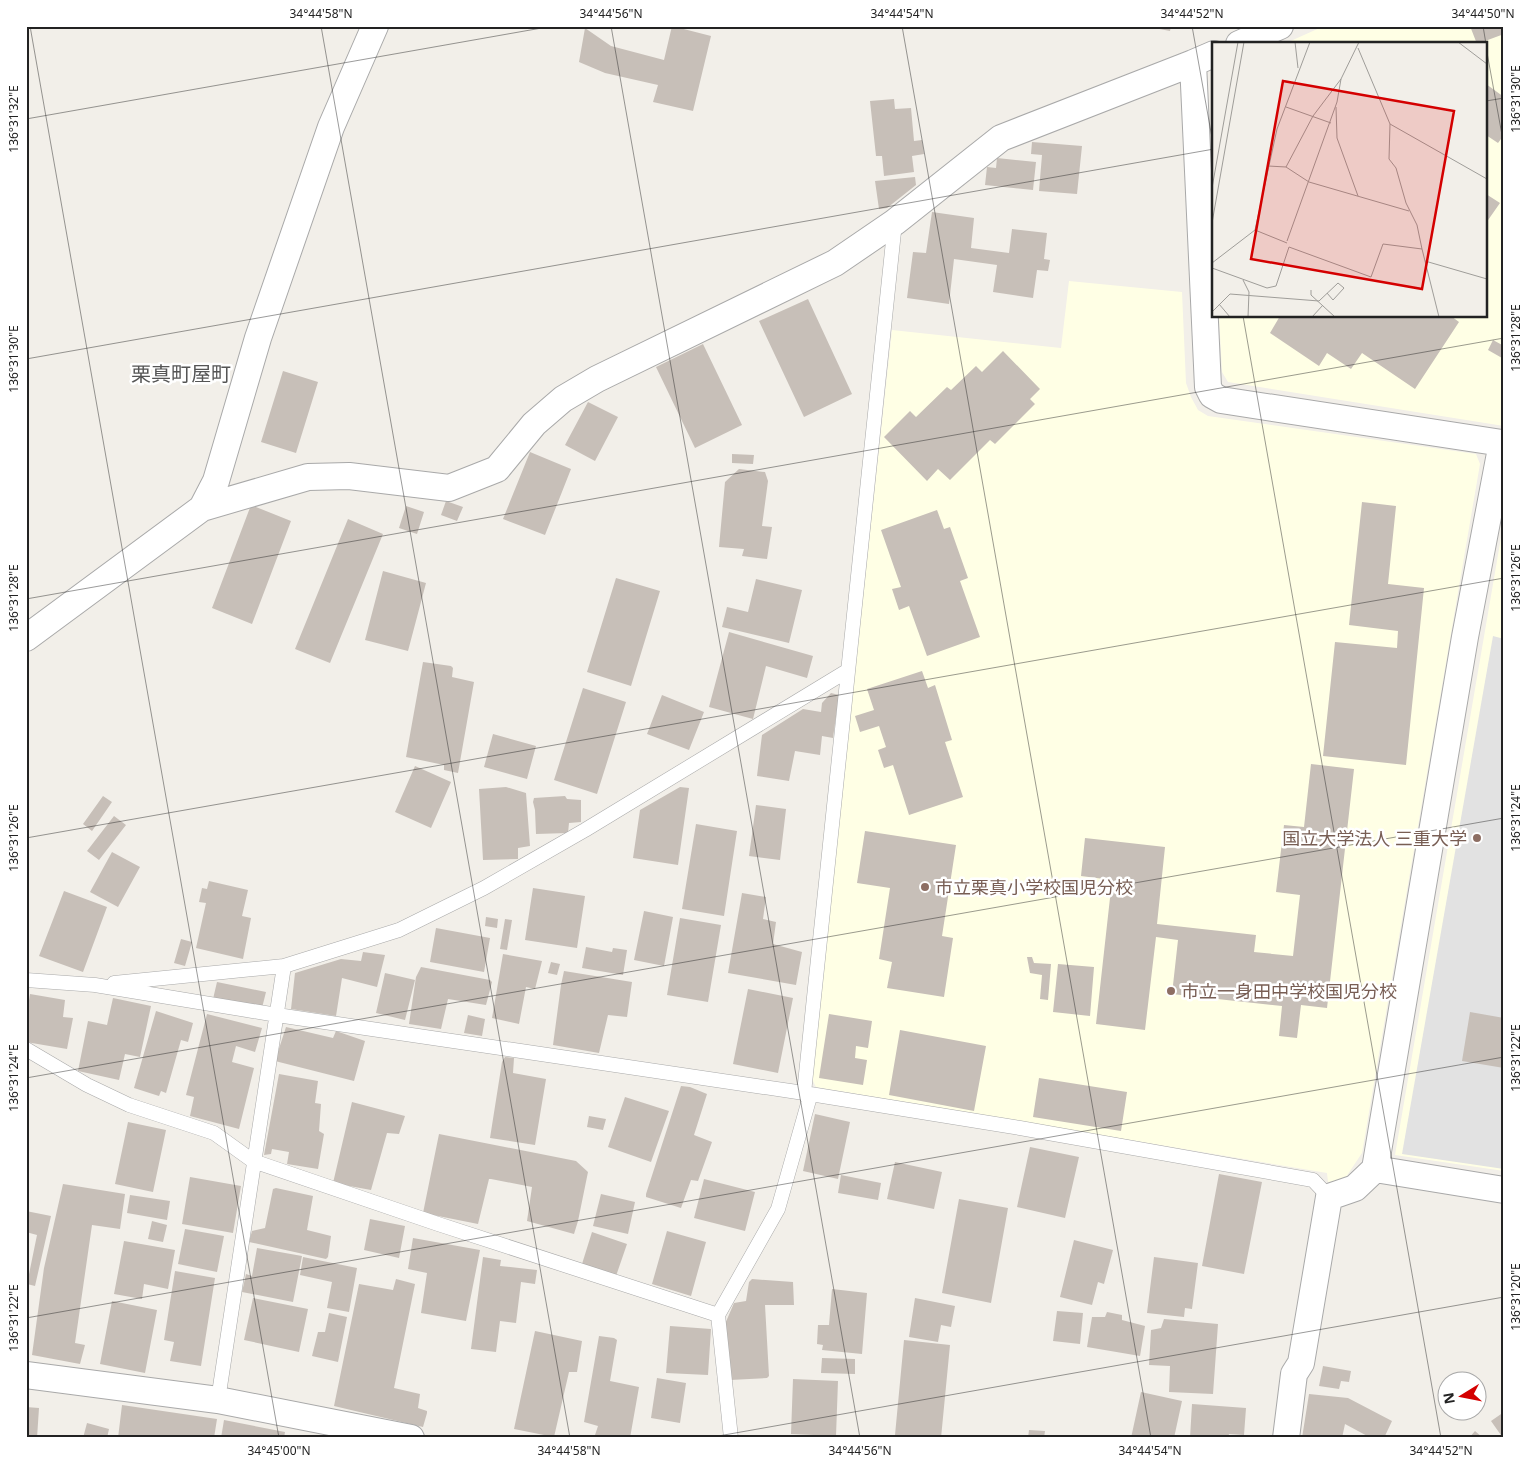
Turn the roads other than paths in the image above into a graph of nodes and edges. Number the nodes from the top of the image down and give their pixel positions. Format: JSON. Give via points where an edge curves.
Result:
{"nodes":[{"id":1,"x":375,"y":26,"type":"edge"},
{"id":2,"x":1280,"y":26,"type":"edge"},
{"id":3,"x":1244,"y":42,"type":"edge"},
{"id":4,"x":1204,"y":59,"type":"edge"},
{"id":5,"x":895,"y":222,"type":"junction"},
{"id":6,"x":202,"y":508,"type":"junction"},
{"id":7,"x":26,"y":638,"type":"edge"},
{"id":8,"x":847,"y":671,"type":"junction"},
{"id":9,"x":284,"y":966,"type":"junction"},
{"id":10,"x":26,"y":980,"type":"edge"},
{"id":11,"x":95,"y":985,"type":"junction"},
{"id":12,"x":277,"y":1015,"type":"junction"},
{"id":13,"x":26,"y":1049,"type":"edge"},
{"id":14,"x":804,"y":1093,"type":"junction"},
{"id":15,"x":253,"y":1161,"type":"junction"},
{"id":16,"x":1375,"y":1169,"type":"junction"},
{"id":17,"x":1504,"y":1190,"type":"edge"},
{"id":18,"x":1329,"y":1197,"type":"junction"},
{"id":19,"x":718,"y":1315,"type":"junction"},
{"id":20,"x":26,"y":1375,"type":"edge"},
{"id":21,"x":218,"y":1400,"type":"junction"},
{"id":22,"x":411,"y":1438,"type":"edge"},
{"id":23,"x":731,"y":1438,"type":"edge"},
{"id":24,"x":1286,"y":1438,"type":"edge"}],
"edges":[{"from":1,"to":6,"type":"street","via":[[331,127],[258,338],[216,481]]},
{"from":2,"to":3,"type":"street"},
{"from":4,"to":5,"type":"street","via":[[1001,138]]},
{"from":4,"to":16,"type":"street","via":[[1208,387],[1212,395],[1221,400],[1502,443],[1465,637]]},
{"from":5,"to":6,"type":"street","via":[[835,263],[596,379],[563,399],[534,424],[497,469],[449,488],[349,476],[308,477]]},
{"from":5,"to":8,"type":"lane"},
{"from":6,"to":7,"type":"street"},
{"from":8,"to":9,"type":"lane","via":[[484,888],[399,930]]},
{"from":8,"to":14,"type":"lane"},
{"from":9,"to":11,"type":"lane"},
{"from":9,"to":12,"type":"lane"},
{"from":10,"to":11,"type":"lane"},
{"from":11,"to":12,"type":"lane"},
{"from":12,"to":14,"type":"lane"},
{"from":12,"to":15,"type":"lane"},
{"from":13,"to":15,"type":"lane","via":[[129,1105],[214,1133]]},
{"from":14,"to":18,"type":"lane","via":[[1314,1180]]},
{"from":14,"to":19,"type":"lane","via":[[809,1100],[778,1209]]},
{"from":15,"to":19,"type":"lane"},
{"from":15,"to":21,"type":"lane"},
{"from":16,"to":17,"type":"street"},
{"from":16,"to":18,"type":"street","via":[[1354,1188]]},
{"from":18,"to":24,"type":"street","via":[[1301,1363],[1294,1374]]},
{"from":19,"to":23,"type":"lane"},
{"from":20,"to":21,"type":"street"},
{"from":21,"to":22,"type":"street"}]}
